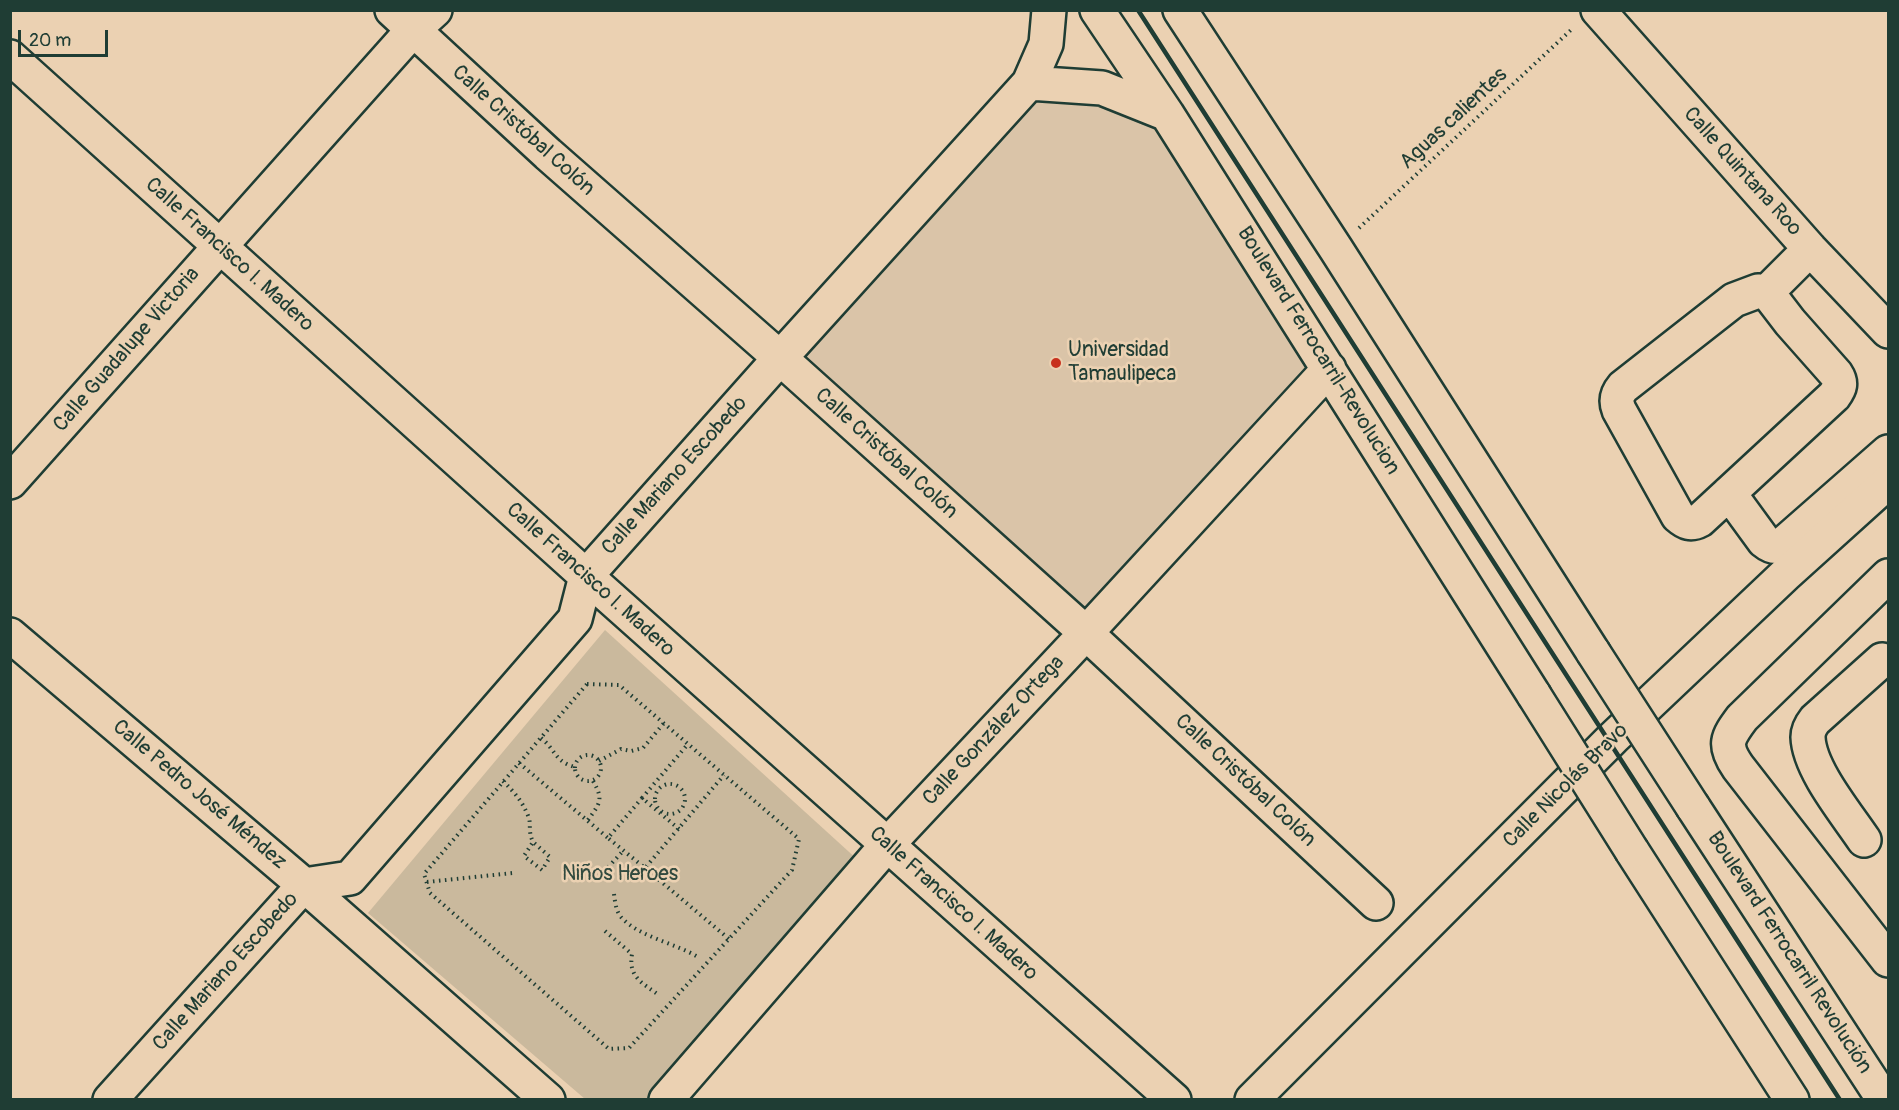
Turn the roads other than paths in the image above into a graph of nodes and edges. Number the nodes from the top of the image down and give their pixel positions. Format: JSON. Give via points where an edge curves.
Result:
{"nodes":[{"id":1,"x":1049,"y":10,"type":"edge"},
{"id":2,"x":1097,"y":10,"type":"edge"},
{"id":3,"x":1180,"y":10,"type":"edge"},
{"id":4,"x":413,"y":17,"type":"edge"},
{"id":5,"x":1587,"y":18,"type":"edge"},
{"id":6,"x":10,"y":57,"type":"edge"},
{"id":7,"x":1029,"y":83,"type":"junction"},
{"id":8,"x":1167,"y":114,"type":"junction"},
{"id":9,"x":219,"y":246,"type":"junction"},
{"id":10,"x":1810,"y":249,"type":"junction"},
{"id":11,"x":1767,"y":292,"type":"junction"},
{"id":12,"x":1888,"y":332,"type":"edge"},
{"id":13,"x":780,"y":358,"type":"junction"},
{"id":14,"x":1329,"y":369,"type":"junction"},
{"id":15,"x":1888,"y":452,"type":"edge"},
{"id":16,"x":10,"y":482,"type":"edge"},
{"id":17,"x":1888,"y":482,"type":"edge"},
{"id":18,"x":1729,"y":493,"type":"junction"},
{"id":19,"x":586,"y":576,"type":"junction"},
{"id":20,"x":1888,"y":576,"type":"edge"},
{"id":21,"x":1086,"y":633,"type":"junction"},
{"id":22,"x":10,"y":635,"type":"edge"},
{"id":23,"x":1882,"y":660,"type":"dead end"},
{"id":24,"x":1777,"y":683,"type":"junction"},
{"id":25,"x":1815,"y":720,"type":"junction"},
{"id":26,"x":1864,"y":840,"type":"dead end"},
{"id":27,"x":887,"y":845,"type":"junction"},
{"id":28,"x":304,"y":885,"type":"junction"},
{"id":29,"x":1376,"y":903,"type":"dead end"},
{"id":30,"x":1888,"y":960,"type":"edge"},
{"id":31,"x":110,"y":1100,"type":"edge"},
{"id":32,"x":548,"y":1100,"type":"edge"},
{"id":33,"x":666,"y":1100,"type":"edge"},
{"id":34,"x":1174,"y":1100,"type":"edge"},
{"id":35,"x":1252,"y":1100,"type":"edge"},
{"id":36,"x":1792,"y":1100,"type":"edge"},
{"id":37,"x":1884,"y":1100,"type":"edge"}],
"edges":[{"from":1,"to":7,"type":"street","name":"Calle Mariano Escobedo","via":[[1046,44]]},
{"from":2,"to":8,"type":"street","name":"Boulevard Ferrocarril-Revolucion"},
{"from":3,"to":37,"type":"street","name":"Boulevard Ferrocarril Revolución","bridge":true},
{"from":4,"to":9,"type":"street","name":"Calle Guadalupe Victoria"},
{"from":4,"to":13,"type":"street","name":"Calle Cristóbal Colón","via":[[548,153]]},
{"from":5,"to":10,"type":"street","name":"Calle Quintana Roo"},
{"from":6,"to":9,"type":"street","name":"Calle Francisco I. Madero"},
{"from":7,"to":8,"type":"street","via":[[1102,88]]},
{"from":7,"to":13,"type":"street","name":"Calle Mariano Escobedo"},
{"from":8,"to":14,"type":"street","name":"Boulevard Ferrocarril-Revolucion"},
{"from":9,"to":16,"type":"street","name":"Calle Guadalupe Victoria"},
{"from":9,"to":19,"type":"street","name":"Calle Francisco I. Madero"},
{"from":10,"to":11,"type":"street"},
{"from":10,"to":12,"type":"street","name":"Calle Quintana Roo"},
{"from":11,"to":18,"type":"street","via":[[1836,374],[1840,386],[1834,396]]},
{"from":11,"to":18,"type":"street","via":[[1750,292],[1734,300],[1623,387],[1617,397],[1619,410],[1678,516],[1694,524]]},
{"from":13,"to":19,"type":"street","name":"Calle Mariano Escobedo"},
{"from":13,"to":21,"type":"street","name":"Calle Cristóbal Colón"},
{"from":14,"to":21,"type":"street","name":"Calle González Ortega"},
{"from":14,"to":36,"type":"street","name":"Boulevard Ferrocarril-Revolucion","bridge":true},
{"from":15,"to":18,"type":"street","via":[[1778,547],[1764,541]]},
{"from":17,"to":35,"type":"street","name":"Calle Nicolás Bravo","via":[[1613,738]]},
{"from":19,"to":27,"type":"street","name":"Calle Francisco I. Madero"},
{"from":19,"to":28,"type":"street","name":"Calle Mariano Escobedo","via":[[575,619],[350,878]]},
{"from":20,"to":24,"type":"street"},
{"from":21,"to":27,"type":"street","name":"Calle González Ortega"},
{"from":21,"to":29,"type":"street","name":"Calle Cristóbal Colón"},
{"from":22,"to":28,"type":"street","name":"Calle Pedro José Méndez"},
{"from":23,"to":25,"type":"street"},
{"from":24,"to":25,"type":"street"},
{"from":24,"to":30,"type":"street","via":[[1733,730],[1728,742],[1730,754]]},
{"from":25,"to":26,"type":"street","via":[[1808,737],[1812,755],[1820,774]]},
{"from":27,"to":33,"type":"street","name":"Calle González Ortega"},
{"from":27,"to":34,"type":"street","name":"Calle Francisco I. Madero"},
{"from":28,"to":31,"type":"street","name":"Calle Mariano Escobedo"},
{"from":28,"to":32,"type":"street","name":"Calle Pedro José Méndez"}]}
